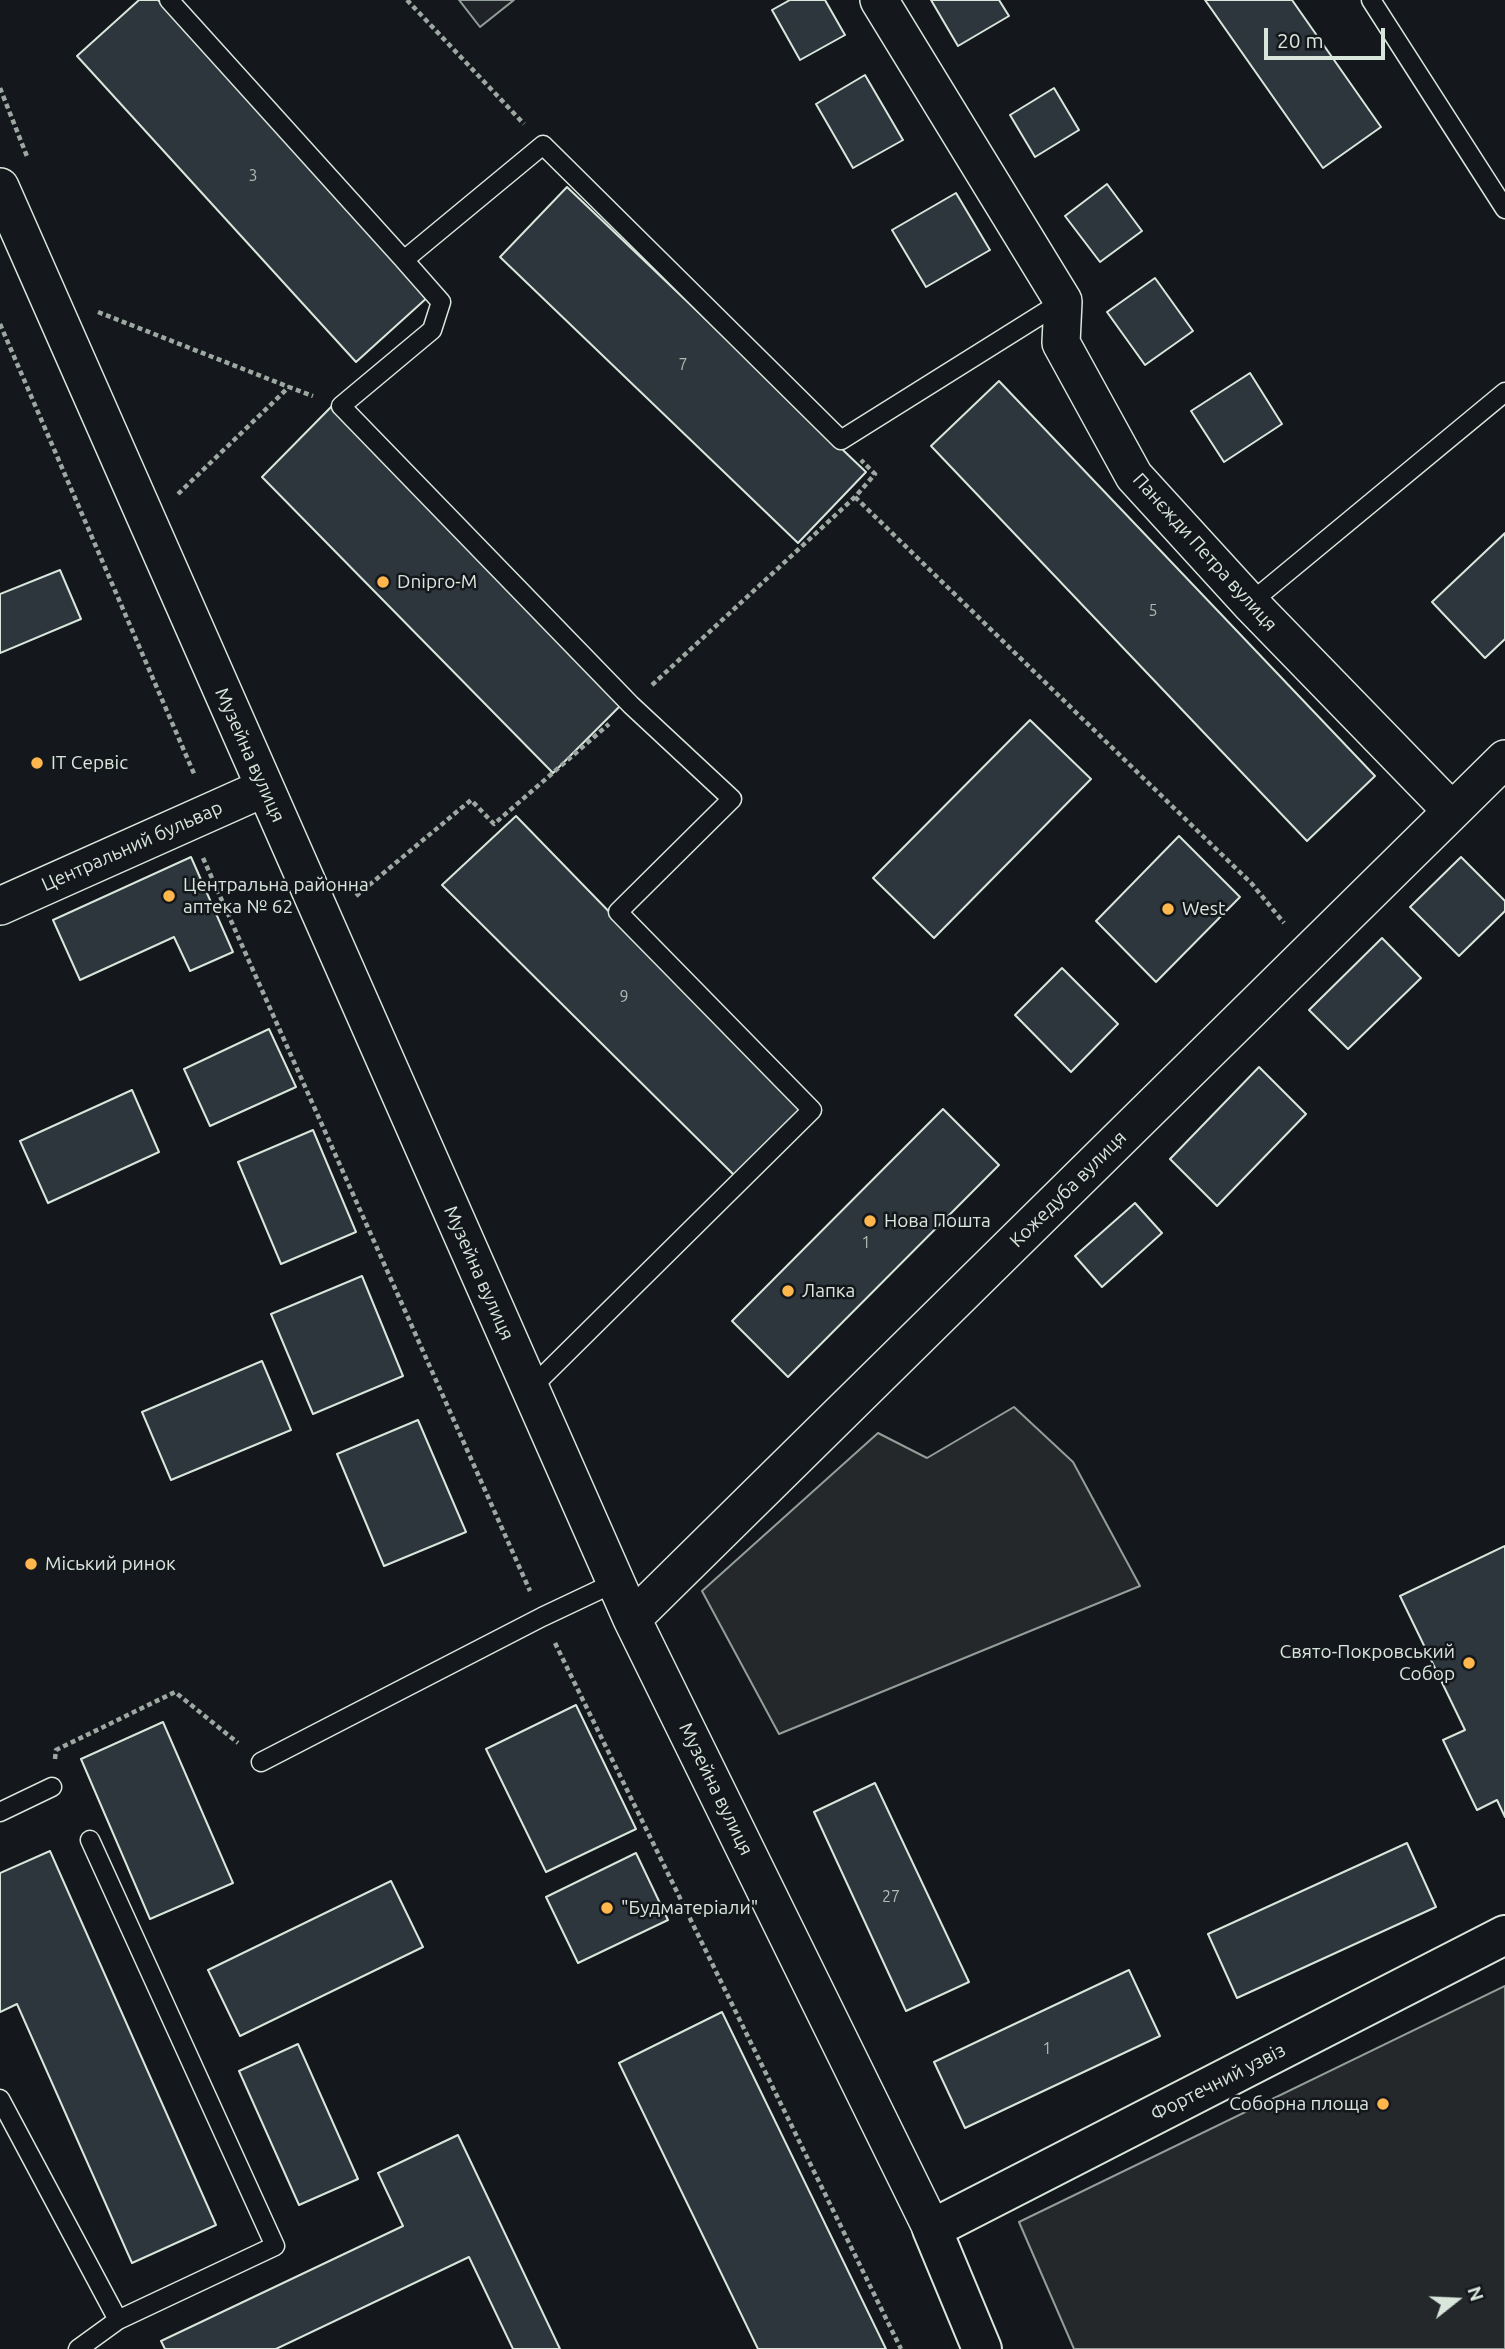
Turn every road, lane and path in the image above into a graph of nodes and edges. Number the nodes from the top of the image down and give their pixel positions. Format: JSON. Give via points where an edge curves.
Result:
{"nodes":[{"id":1,"x":169,"y":0,"type":"edge"},
{"id":2,"x":407,"y":0,"type":"edge"},
{"id":3,"x":879,"y":0,"type":"edge"},
{"id":4,"x":1371,"y":0,"type":"edge"},
{"id":5,"x":543,"y":145,"type":"junction"},
{"id":6,"x":0,"y":187,"type":"edge"},
{"id":7,"x":1505,"y":209,"type":"edge"},
{"id":8,"x":404,"y":260,"type":"junction"},
{"id":9,"x":1063,"y":301,"type":"junction"},
{"id":10,"x":87,"y":308,"type":"dead end"},
{"id":11,"x":0,"y":324,"type":"edge"},
{"id":12,"x":289,"y":387,"type":"dead end"},
{"id":13,"x":1505,"y":392,"type":"edge"},
{"id":14,"x":841,"y":440,"type":"junction"},
{"id":15,"x":855,"y":497,"type":"junction"},
{"id":16,"x":1250,"y":603,"type":"junction"},
{"id":17,"x":631,"y":705,"type":"junction"},
{"id":18,"x":1505,"y":759,"type":"edge"},
{"id":19,"x":264,"y":788,"type":"junction"},
{"id":20,"x":1451,"y":810,"type":"junction"},
{"id":21,"x":211,"y":811,"type":"junction"},
{"id":22,"x":0,"y":906,"type":"edge"},
{"id":23,"x":324,"y":923,"type":"junction"},
{"id":24,"x":1308,"y":953,"type":"junction"},
{"id":25,"x":530,"y":1389,"type":"junction"},
{"id":26,"x":616,"y":1582,"type":"junction"},
{"id":27,"x":632,"y":1619,"type":"junction"},
{"id":28,"x":261,"y":1762,"type":"joint"},
{"id":29,"x":52,"y":1787,"type":"joint"},
{"id":30,"x":0,"y":1812,"type":"edge"},
{"id":31,"x":90,"y":1840,"type":"dead end"},
{"id":32,"x":1505,"y":1935,"type":"edge"},
{"id":33,"x":0,"y":2099,"type":"edge"},
{"id":34,"x":932,"y":2229,"type":"junction"},
{"id":35,"x":118,"y":2320,"type":"junction"},
{"id":36,"x":78,"y":2349,"type":"edge"},
{"id":37,"x":982,"y":2349,"type":"edge"}],
"edges":[{"from":1,"to":8,"type":"lane"},
{"from":2,"to":5,"type":"path"},
{"from":3,"to":9,"type":"street"},
{"from":4,"to":7,"type":"lane"},
{"from":5,"to":8,"type":"lane"},
{"from":5,"to":14,"type":"lane"},
{"from":6,"to":19,"type":"street","name":"Музейна вулиця"},
{"from":8,"to":17,"type":"lane","via":[[441,302],[432,330],[341,405]]},
{"from":9,"to":14,"type":"lane"},
{"from":9,"to":16,"type":"street","name":"Панєжди Петра вулиця","via":[[1061,343],[1134,476]]},
{"from":10,"to":12,"type":"path"},
{"from":11,"to":21,"type":"path"},
{"from":13,"to":16,"type":"lane"},
{"from":14,"to":15,"type":"path","via":[[875,474]]},
{"from":15,"to":17,"type":"path"},
{"from":15,"to":24,"type":"path","via":[[1252,884]]},
{"from":16,"to":20,"type":"street","name":"Панєжди Петра вулиця"},
{"from":17,"to":23,"type":"path","via":[[494,824],[471,800]]},
{"from":17,"to":25,"type":"lane","via":[[732,799],[618,912],[812,1110]]},
{"from":18,"to":20,"type":"street","name":"Кожедуба вулиця"},
{"from":19,"to":21,"type":"street","name":"Центральний бульвар"},
{"from":19,"to":23,"type":"street","name":"Музейна вулиця"},
{"from":20,"to":24,"type":"street","name":"Кожедуба вулиця"},
{"from":21,"to":22,"type":"street","name":"Центральний бульвар"},
{"from":23,"to":25,"type":"street","name":"Музейна вулиця"},
{"from":24,"to":27,"type":"street","name":"Кожедуба вулиця"},
{"from":25,"to":26,"type":"street","name":"Музейна вулиця"},
{"from":26,"to":27,"type":"street","name":"Музейна вулиця"},
{"from":26,"to":28,"type":"lane"},
{"from":27,"to":34,"type":"street","name":"Музейна вулиця"},
{"from":28,"to":29,"type":"path","via":[[175,1692],[57,1750]]},
{"from":29,"to":30,"type":"lane"},
{"from":31,"to":35,"type":"lane","via":[[275,2246]]},
{"from":32,"to":34,"type":"street","name":"Фортечний узвіз"},
{"from":33,"to":35,"type":"lane"},
{"from":34,"to":37,"type":"street","name":"Музейна вулиця"},
{"from":35,"to":36,"type":"lane"}]}
